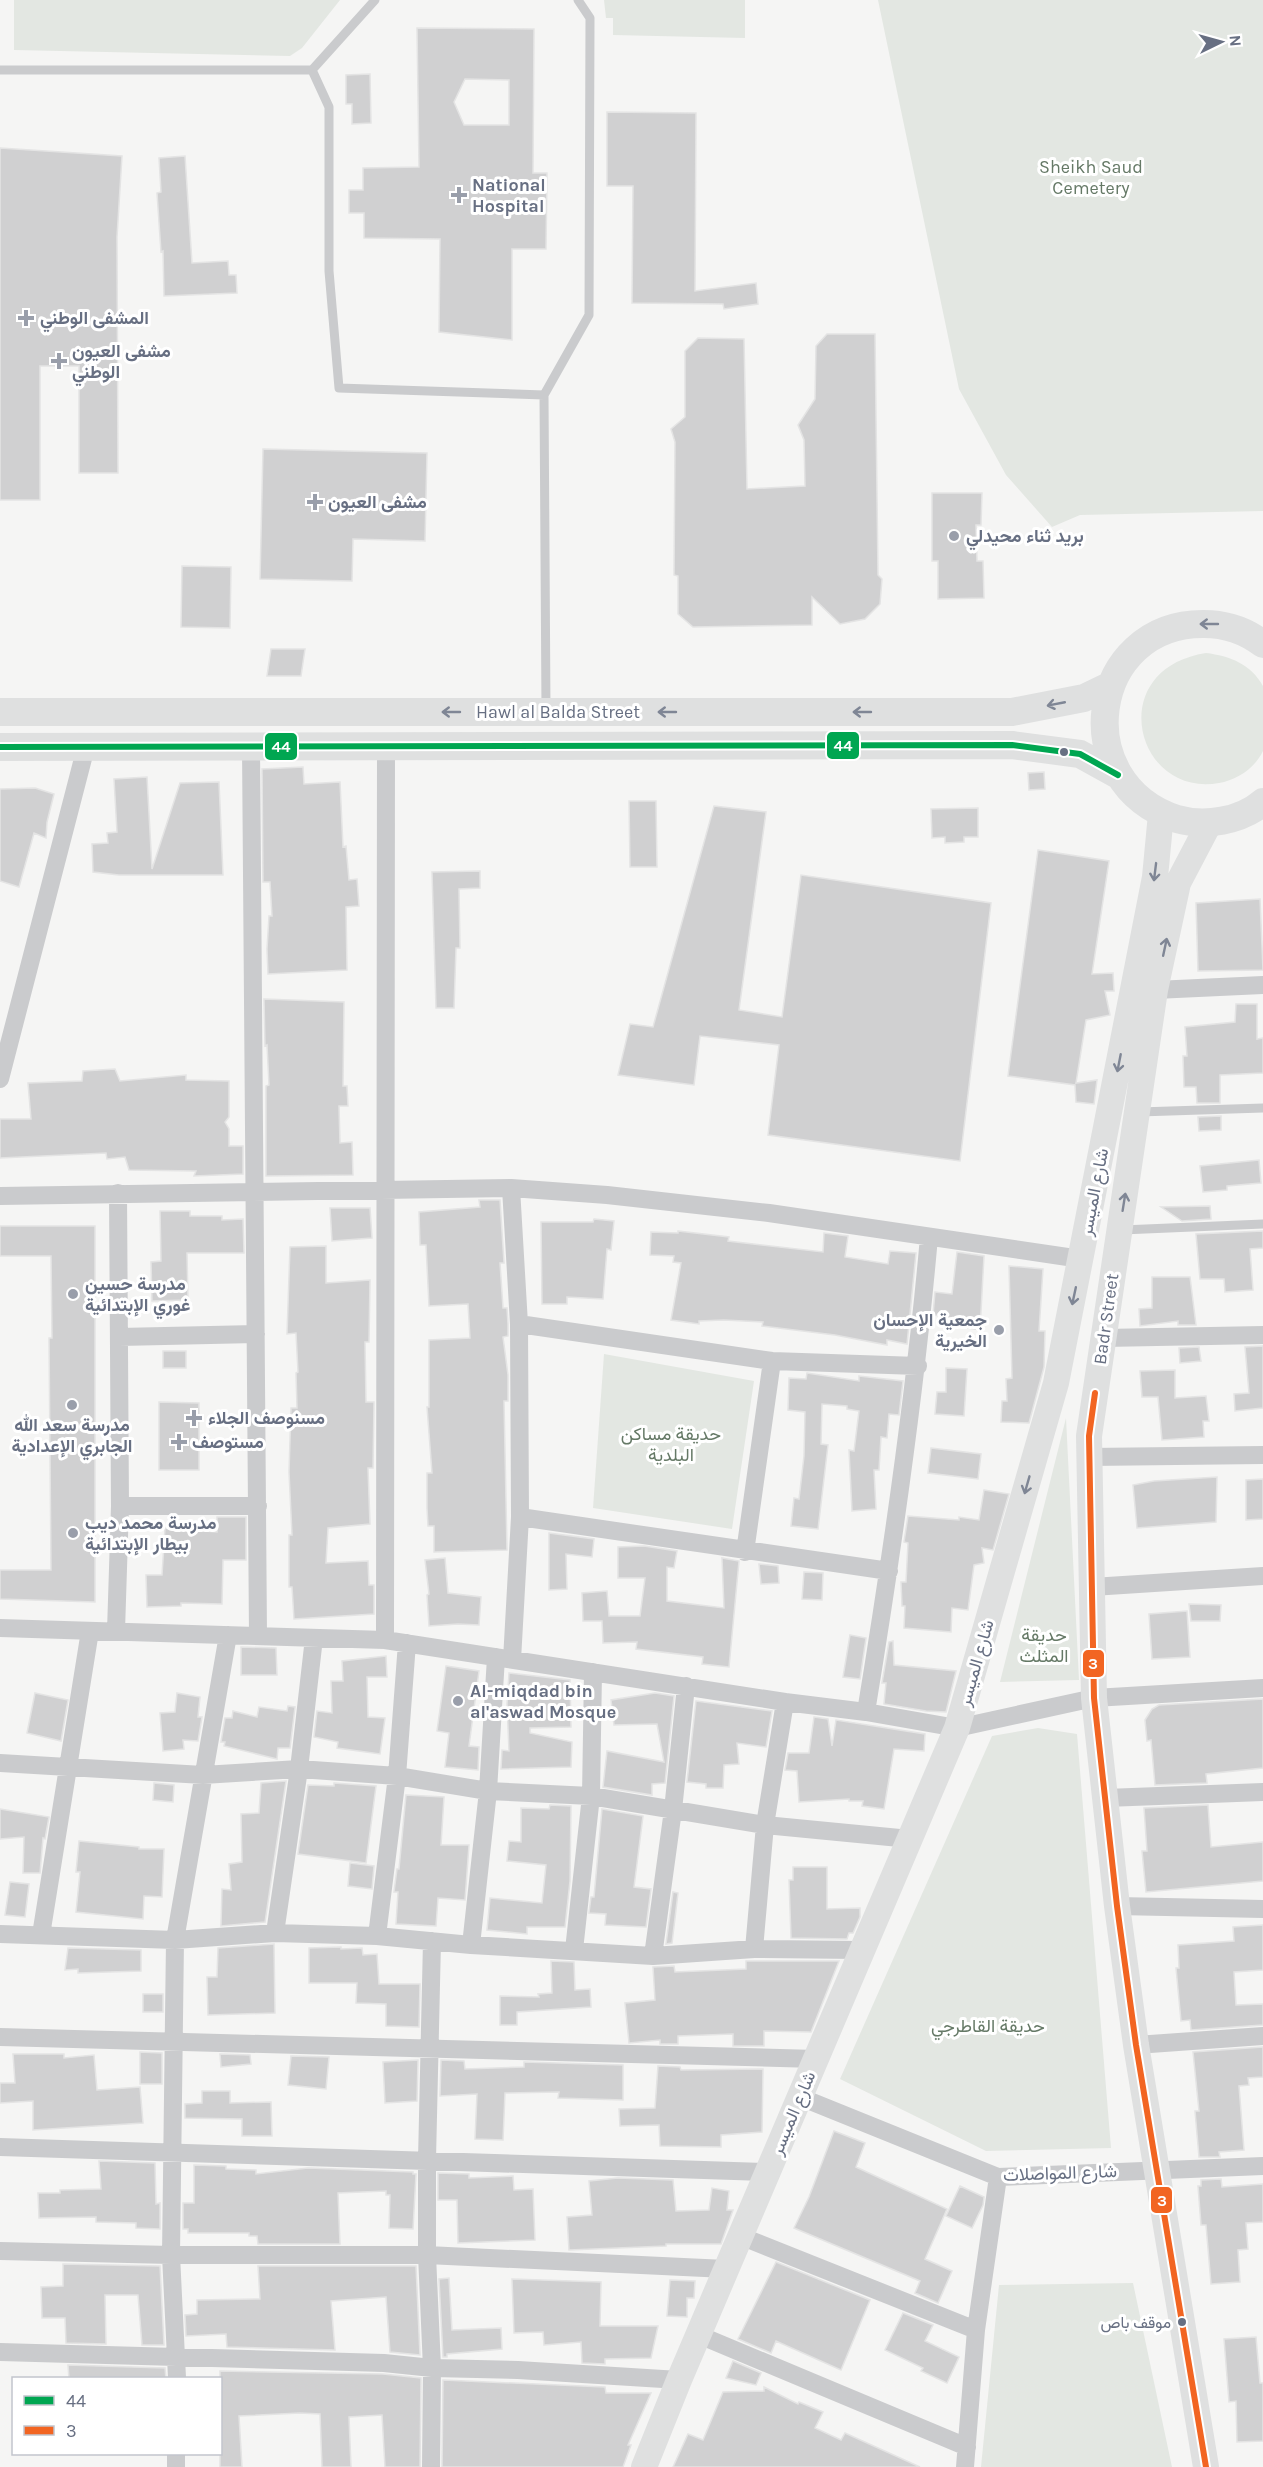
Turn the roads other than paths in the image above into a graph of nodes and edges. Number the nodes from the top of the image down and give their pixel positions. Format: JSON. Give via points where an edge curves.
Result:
{"nodes":[{"id":1,"x":375,"y":0,"type":"edge"},
{"id":2,"x":578,"y":0,"type":"edge"},
{"id":3,"x":0,"y":70,"type":"edge"},
{"id":4,"x":312,"y":70,"type":"junction"},
{"id":5,"x":544,"y":395,"type":"junction"},
{"id":6,"x":1260,"y":636,"type":"edge"},
{"id":7,"x":1111,"y":685,"type":"junction"},
{"id":8,"x":0,"y":712,"type":"edge"},
{"id":9,"x":546,"y":712,"type":"junction"},
{"id":10,"x":386,"y":746,"type":"junction"},
{"id":11,"x":0,"y":747,"type":"edge"},
{"id":12,"x":86,"y":747,"type":"junction"},
{"id":13,"x":251,"y":747,"type":"junction"},
{"id":14,"x":1118,"y":775,"type":"junction"},
{"id":15,"x":1262,"y":803,"type":"edge"},
{"id":16,"x":1161,"y":813,"type":"junction"},
{"id":17,"x":1210,"y":822,"type":"junction"},
{"id":18,"x":1263,"y":985,"type":"edge"},
{"id":19,"x":1155,"y":990,"type":"junction"},
{"id":20,"x":0,"y":1079,"type":"edge"},
{"id":21,"x":1263,"y":1108,"type":"edge"},
{"id":22,"x":1137,"y":1112,"type":"junction"},
{"id":23,"x":511,"y":1188,"type":"junction"},
{"id":24,"x":385,"y":1189,"type":"junction"},
{"id":25,"x":255,"y":1190,"type":"junction"},
{"id":26,"x":118,"y":1193,"type":"junction"},
{"id":27,"x":0,"y":1196,"type":"edge"},
{"id":28,"x":1263,"y":1224,"type":"edge"},
{"id":29,"x":1120,"y":1230,"type":"junction"},
{"id":30,"x":929,"y":1237,"type":"junction"},
{"id":31,"x":1081,"y":1259,"type":"junction"},
{"id":32,"x":519,"y":1324,"type":"junction"},
{"id":33,"x":256,"y":1334,"type":"junction"},
{"id":34,"x":1263,"y":1335,"type":"edge"},
{"id":35,"x":119,"y":1336,"type":"junction"},
{"id":36,"x":1104,"y":1338,"type":"junction"},
{"id":37,"x":772,"y":1361,"type":"junction"},
{"id":38,"x":918,"y":1366,"type":"junction"},
{"id":39,"x":1263,"y":1455,"type":"edge"},
{"id":40,"x":1089,"y":1457,"type":"junction"},
{"id":41,"x":120,"y":1506,"type":"junction"},
{"id":42,"x":258,"y":1506,"type":"junction"},
{"id":43,"x":520,"y":1517,"type":"junction"},
{"id":44,"x":744,"y":1552,"type":"junction"},
{"id":45,"x":889,"y":1571,"type":"junction"},
{"id":46,"x":1263,"y":1576,"type":"edge"},
{"id":47,"x":1092,"y":1587,"type":"junction"},
{"id":48,"x":0,"y":1628,"type":"edge"},
{"id":49,"x":90,"y":1630,"type":"junction"},
{"id":50,"x":116,"y":1631,"type":"junction"},
{"id":51,"x":228,"y":1635,"type":"junction"},
{"id":52,"x":258,"y":1636,"type":"junction"},
{"id":53,"x":314,"y":1638,"type":"junction"},
{"id":54,"x":385,"y":1640,"type":"junction"},
{"id":55,"x":407,"y":1643,"type":"junction"},
{"id":56,"x":504,"y":1658,"type":"junction"},
{"id":57,"x":593,"y":1672,"type":"junction"},
{"id":58,"x":686,"y":1686,"type":"junction"},
{"id":59,"x":1263,"y":1688,"type":"edge"},
{"id":60,"x":1094,"y":1698,"type":"junction"},
{"id":61,"x":785,"y":1702,"type":"junction"},
{"id":62,"x":866,"y":1712,"type":"junction"},
{"id":63,"x":957,"y":1728,"type":"junction"},
{"id":64,"x":0,"y":1763,"type":"edge"},
{"id":65,"x":68,"y":1767,"type":"junction"},
{"id":66,"x":299,"y":1769,"type":"junction"},
{"id":67,"x":203,"y":1775,"type":"junction"},
{"id":68,"x":397,"y":1776,"type":"junction"},
{"id":69,"x":488,"y":1791,"type":"junction"},
{"id":70,"x":1263,"y":1792,"type":"edge"},
{"id":71,"x":591,"y":1796,"type":"junction"},
{"id":72,"x":1106,"y":1798,"type":"junction"},
{"id":73,"x":673,"y":1810,"type":"junction"},
{"id":74,"x":765,"y":1826,"type":"junction"},
{"id":75,"x":910,"y":1839,"type":"junction"},
{"id":76,"x":1117,"y":1906,"type":"junction"},
{"id":77,"x":1263,"y":1909,"type":"edge"},
{"id":78,"x":275,"y":1933,"type":"junction"},
{"id":79,"x":0,"y":1934,"type":"edge"},
{"id":80,"x":41,"y":1935,"type":"junction"},
{"id":81,"x":377,"y":1936,"type":"junction"},
{"id":82,"x":175,"y":1940,"type":"junction"},
{"id":83,"x":432,"y":1941,"type":"junction"},
{"id":84,"x":471,"y":1945,"type":"junction"},
{"id":85,"x":754,"y":1949,"type":"junction"},
{"id":86,"x":574,"y":1950,"type":"junction"},
{"id":87,"x":861,"y":1950,"type":"junction"},
{"id":88,"x":653,"y":1956,"type":"junction"},
{"id":89,"x":1263,"y":2036,"type":"edge"},
{"id":90,"x":0,"y":2037,"type":"edge"},
{"id":91,"x":174,"y":2042,"type":"junction"},
{"id":92,"x":1136,"y":2045,"type":"junction"},
{"id":93,"x":429,"y":2047,"type":"junction"},
{"id":94,"x":816,"y":2059,"type":"junction"},
{"id":95,"x":800,"y":2097,"type":"junction"},
{"id":96,"x":0,"y":2147,"type":"edge"},
{"id":97,"x":172,"y":2153,"type":"junction"},
{"id":98,"x":427,"y":2160,"type":"junction"},
{"id":99,"x":1263,"y":2166,"type":"edge"},
{"id":100,"x":1158,"y":2169,"type":"junction"},
{"id":101,"x":767,"y":2172,"type":"junction"},
{"id":102,"x":998,"y":2177,"type":"junction"},
{"id":103,"x":740,"y":2236,"type":"junction"},
{"id":104,"x":0,"y":2251,"type":"edge"},
{"id":105,"x":171,"y":2255,"type":"junction"},
{"id":106,"x":427,"y":2255,"type":"junction"},
{"id":107,"x":726,"y":2269,"type":"junction"},
{"id":108,"x":976,"y":2330,"type":"junction"},
{"id":109,"x":699,"y":2336,"type":"junction"},
{"id":110,"x":0,"y":2352,"type":"edge"},
{"id":111,"x":177,"y":2358,"type":"junction"},
{"id":112,"x":432,"y":2368,"type":"junction"},
{"id":113,"x":177,"y":2377,"type":"edge"},
{"id":114,"x":679,"y":2380,"type":"junction"},
{"id":115,"x":967,"y":2447,"type":"junction"},
{"id":116,"x":431,"y":2467,"type":"edge"},
{"id":117,"x":645,"y":2467,"type":"edge"},
{"id":118,"x":965,"y":2467,"type":"edge"},
{"id":119,"x":1206,"y":2467,"type":"edge"}],
"edges":[{"from":1,"to":4,"type":"lane"},
{"from":2,"to":5,"type":"lane","via":[[591,18],[589,315]]},
{"from":3,"to":4,"type":"lane"},
{"from":4,"to":5,"type":"lane","via":[[329,107],[329,272],[339,388]]},
{"from":5,"to":9,"type":"lane"},
{"from":6,"to":7,"type":"main road","one_way":true,"via":[[1221,624],[1187,624],[1155,635],[1128,656]]},
{"from":7,"to":9,"type":"main road","name":"Hawl al Balda Street","one_way":true,"via":[[1084,698],[1012,712]]},
{"from":7,"to":14,"type":"main road","via":[[1104,715],[1106,746]]},
{"from":9,"to":8,"type":"main road","name":"Hawl al Balda Street","one_way":true},
{"from":10,"to":13,"type":"main road","name":"Hawl al Balda Street"},
{"from":10,"to":14,"type":"main road","name":"Hawl al Balda Street","via":[[1012,745],[1080,754]]},
{"from":10,"to":24,"type":"street"},
{"from":11,"to":12,"type":"main road","name":"Hawl al Balda Street"},
{"from":12,"to":13,"type":"main road","name":"Hawl al Balda Street"},
{"from":12,"to":20,"type":"street"},
{"from":13,"to":25,"type":"street"},
{"from":14,"to":16,"type":"main road","via":[[1137,797]]},
{"from":15,"to":17,"type":"main road","via":[[1245,814]]},
{"from":16,"to":17,"type":"main road","via":[[1185,821]]},
{"from":16,"to":31,"type":"main road","name":"شارع الميسر","one_way":true,"via":[[1155,877]]},
{"from":19,"to":17,"type":"main road","name":"Badr Street","one_way":true,"via":[[1178,883]]},
{"from":18,"to":19,"type":"street"},
{"from":19,"to":22,"type":"main road","name":"Badr Street"},
{"from":21,"to":22,"type":"lane"},
{"from":29,"to":22,"type":"main road","name":"Badr Street","one_way":true},
{"from":23,"to":24,"type":"street"},
{"from":23,"to":30,"type":"street","via":[[607,1194]]},
{"from":23,"to":32,"type":"street"},
{"from":24,"to":25,"type":"street"},
{"from":24,"to":54,"type":"street"},
{"from":25,"to":26,"type":"street"},
{"from":25,"to":33,"type":"street"},
{"from":26,"to":27,"type":"street"},
{"from":26,"to":35,"type":"street"},
{"from":28,"to":29,"type":"lane"},
{"from":29,"to":36,"type":"main road","name":"Badr Street"},
{"from":30,"to":31,"type":"street"},
{"from":30,"to":38,"type":"street"},
{"from":31,"to":63,"type":"main road","name":"شارع الميسر","one_way":true,"via":[[1056,1383]]},
{"from":32,"to":37,"type":"street"},
{"from":32,"to":43,"type":"street"},
{"from":33,"to":35,"type":"street"},
{"from":33,"to":42,"type":"street"},
{"from":34,"to":36,"type":"street"},
{"from":35,"to":41,"type":"street"},
{"from":36,"to":40,"type":"main road","name":"Badr Street"},
{"from":37,"to":38,"type":"street"},
{"from":37,"to":44,"type":"street"},
{"from":38,"to":45,"type":"street"},
{"from":39,"to":40,"type":"street"},
{"from":40,"to":47,"type":"main road","name":"Badr Street"},
{"from":41,"to":42,"type":"street"},
{"from":41,"to":50,"type":"street"},
{"from":42,"to":52,"type":"street"},
{"from":43,"to":44,"type":"street"},
{"from":43,"to":56,"type":"street"},
{"from":44,"to":45,"type":"street"},
{"from":45,"to":62,"type":"street"},
{"from":46,"to":47,"type":"street"},
{"from":47,"to":60,"type":"main road","name":"Badr Street"},
{"from":48,"to":49,"type":"street"},
{"from":49,"to":50,"type":"street"},
{"from":49,"to":65,"type":"street"},
{"from":50,"to":51,"type":"street"},
{"from":51,"to":52,"type":"street"},
{"from":51,"to":67,"type":"street"},
{"from":52,"to":53,"type":"street"},
{"from":53,"to":54,"type":"street"},
{"from":53,"to":66,"type":"street"},
{"from":54,"to":55,"type":"street"},
{"from":55,"to":56,"type":"street"},
{"from":55,"to":68,"type":"street"},
{"from":56,"to":57,"type":"street"},
{"from":56,"to":69,"type":"street"},
{"from":57,"to":58,"type":"street"},
{"from":57,"to":71,"type":"street"},
{"from":58,"to":61,"type":"street"},
{"from":58,"to":73,"type":"street"},
{"from":59,"to":60,"type":"street"},
{"from":60,"to":63,"type":"street"},
{"from":60,"to":72,"type":"main road","name":"Badr Street"},
{"from":61,"to":62,"type":"street"},
{"from":61,"to":74,"type":"street"},
{"from":62,"to":63,"type":"street"},
{"from":63,"to":75,"type":"main road","name":"شارع الميسر"},
{"from":64,"to":65,"type":"street"},
{"from":65,"to":67,"type":"street"},
{"from":65,"to":80,"type":"street"},
{"from":66,"to":67,"type":"street"},
{"from":66,"to":68,"type":"street"},
{"from":66,"to":78,"type":"street"},
{"from":67,"to":82,"type":"street"},
{"from":68,"to":69,"type":"street"},
{"from":68,"to":81,"type":"street"},
{"from":69,"to":71,"type":"street"},
{"from":69,"to":84,"type":"street"},
{"from":70,"to":72,"type":"street"},
{"from":71,"to":73,"type":"street"},
{"from":71,"to":86,"type":"street"},
{"from":72,"to":76,"type":"main road","name":"Badr Street"},
{"from":73,"to":74,"type":"street"},
{"from":73,"to":88,"type":"street"},
{"from":74,"to":75,"type":"street"},
{"from":74,"to":85,"type":"street"},
{"from":75,"to":87,"type":"main road","name":"شارع الميسر"},
{"from":76,"to":77,"type":"street"},
{"from":76,"to":92,"type":"main road","name":"Badr Street"},
{"from":78,"to":81,"type":"street"},
{"from":78,"to":82,"type":"street"},
{"from":79,"to":80,"type":"street"},
{"from":80,"to":82,"type":"street"},
{"from":81,"to":83,"type":"street"},
{"from":82,"to":91,"type":"street"},
{"from":83,"to":84,"type":"street"},
{"from":83,"to":93,"type":"street"},
{"from":84,"to":86,"type":"street"},
{"from":85,"to":87,"type":"street"},
{"from":85,"to":88,"type":"street"},
{"from":86,"to":88,"type":"street"},
{"from":87,"to":94,"type":"main road","name":"شارع الميسر"},
{"from":89,"to":92,"type":"street"},
{"from":90,"to":91,"type":"street"},
{"from":91,"to":93,"type":"street"},
{"from":91,"to":97,"type":"street"},
{"from":92,"to":100,"type":"main road","name":"Badr Street"},
{"from":93,"to":94,"type":"street"},
{"from":93,"to":98,"type":"street"},
{"from":94,"to":95,"type":"main road","name":"شارع الميسر"},
{"from":95,"to":101,"type":"main road","name":"شارع الميسر"},
{"from":95,"to":102,"type":"street","name":"شارع المواصلات"},
{"from":96,"to":97,"type":"street"},
{"from":97,"to":98,"type":"street"},
{"from":97,"to":105,"type":"street"},
{"from":98,"to":101,"type":"street"},
{"from":98,"to":106,"type":"street"},
{"from":99,"to":100,"type":"street","name":"شارع المواصلات"},
{"from":100,"to":102,"type":"street","name":"شارع المواصلات"},
{"from":100,"to":119,"type":"main road","name":"Badr Street"},
{"from":101,"to":103,"type":"main road","name":"شارع الميسر"},
{"from":102,"to":108,"type":"street"},
{"from":103,"to":107,"type":"main road","name":"شارع الميسر"},
{"from":103,"to":108,"type":"street"},
{"from":104,"to":105,"type":"street"},
{"from":105,"to":106,"type":"street"},
{"from":105,"to":111,"type":"street"},
{"from":106,"to":107,"type":"street"},
{"from":106,"to":112,"type":"street"},
{"from":107,"to":109,"type":"main road","name":"شارع الميسر"},
{"from":108,"to":115,"type":"street"},
{"from":109,"to":114,"type":"main road","name":"شارع الميسر"},
{"from":109,"to":115,"type":"street"},
{"from":110,"to":111,"type":"street"},
{"from":111,"to":112,"type":"street","via":[[384,2363]]},
{"from":111,"to":113,"type":"street"},
{"from":112,"to":114,"type":"street"},
{"from":112,"to":116,"type":"street"},
{"from":114,"to":117,"type":"main road","name":"شارع الميسر"},
{"from":115,"to":118,"type":"street"}]}
